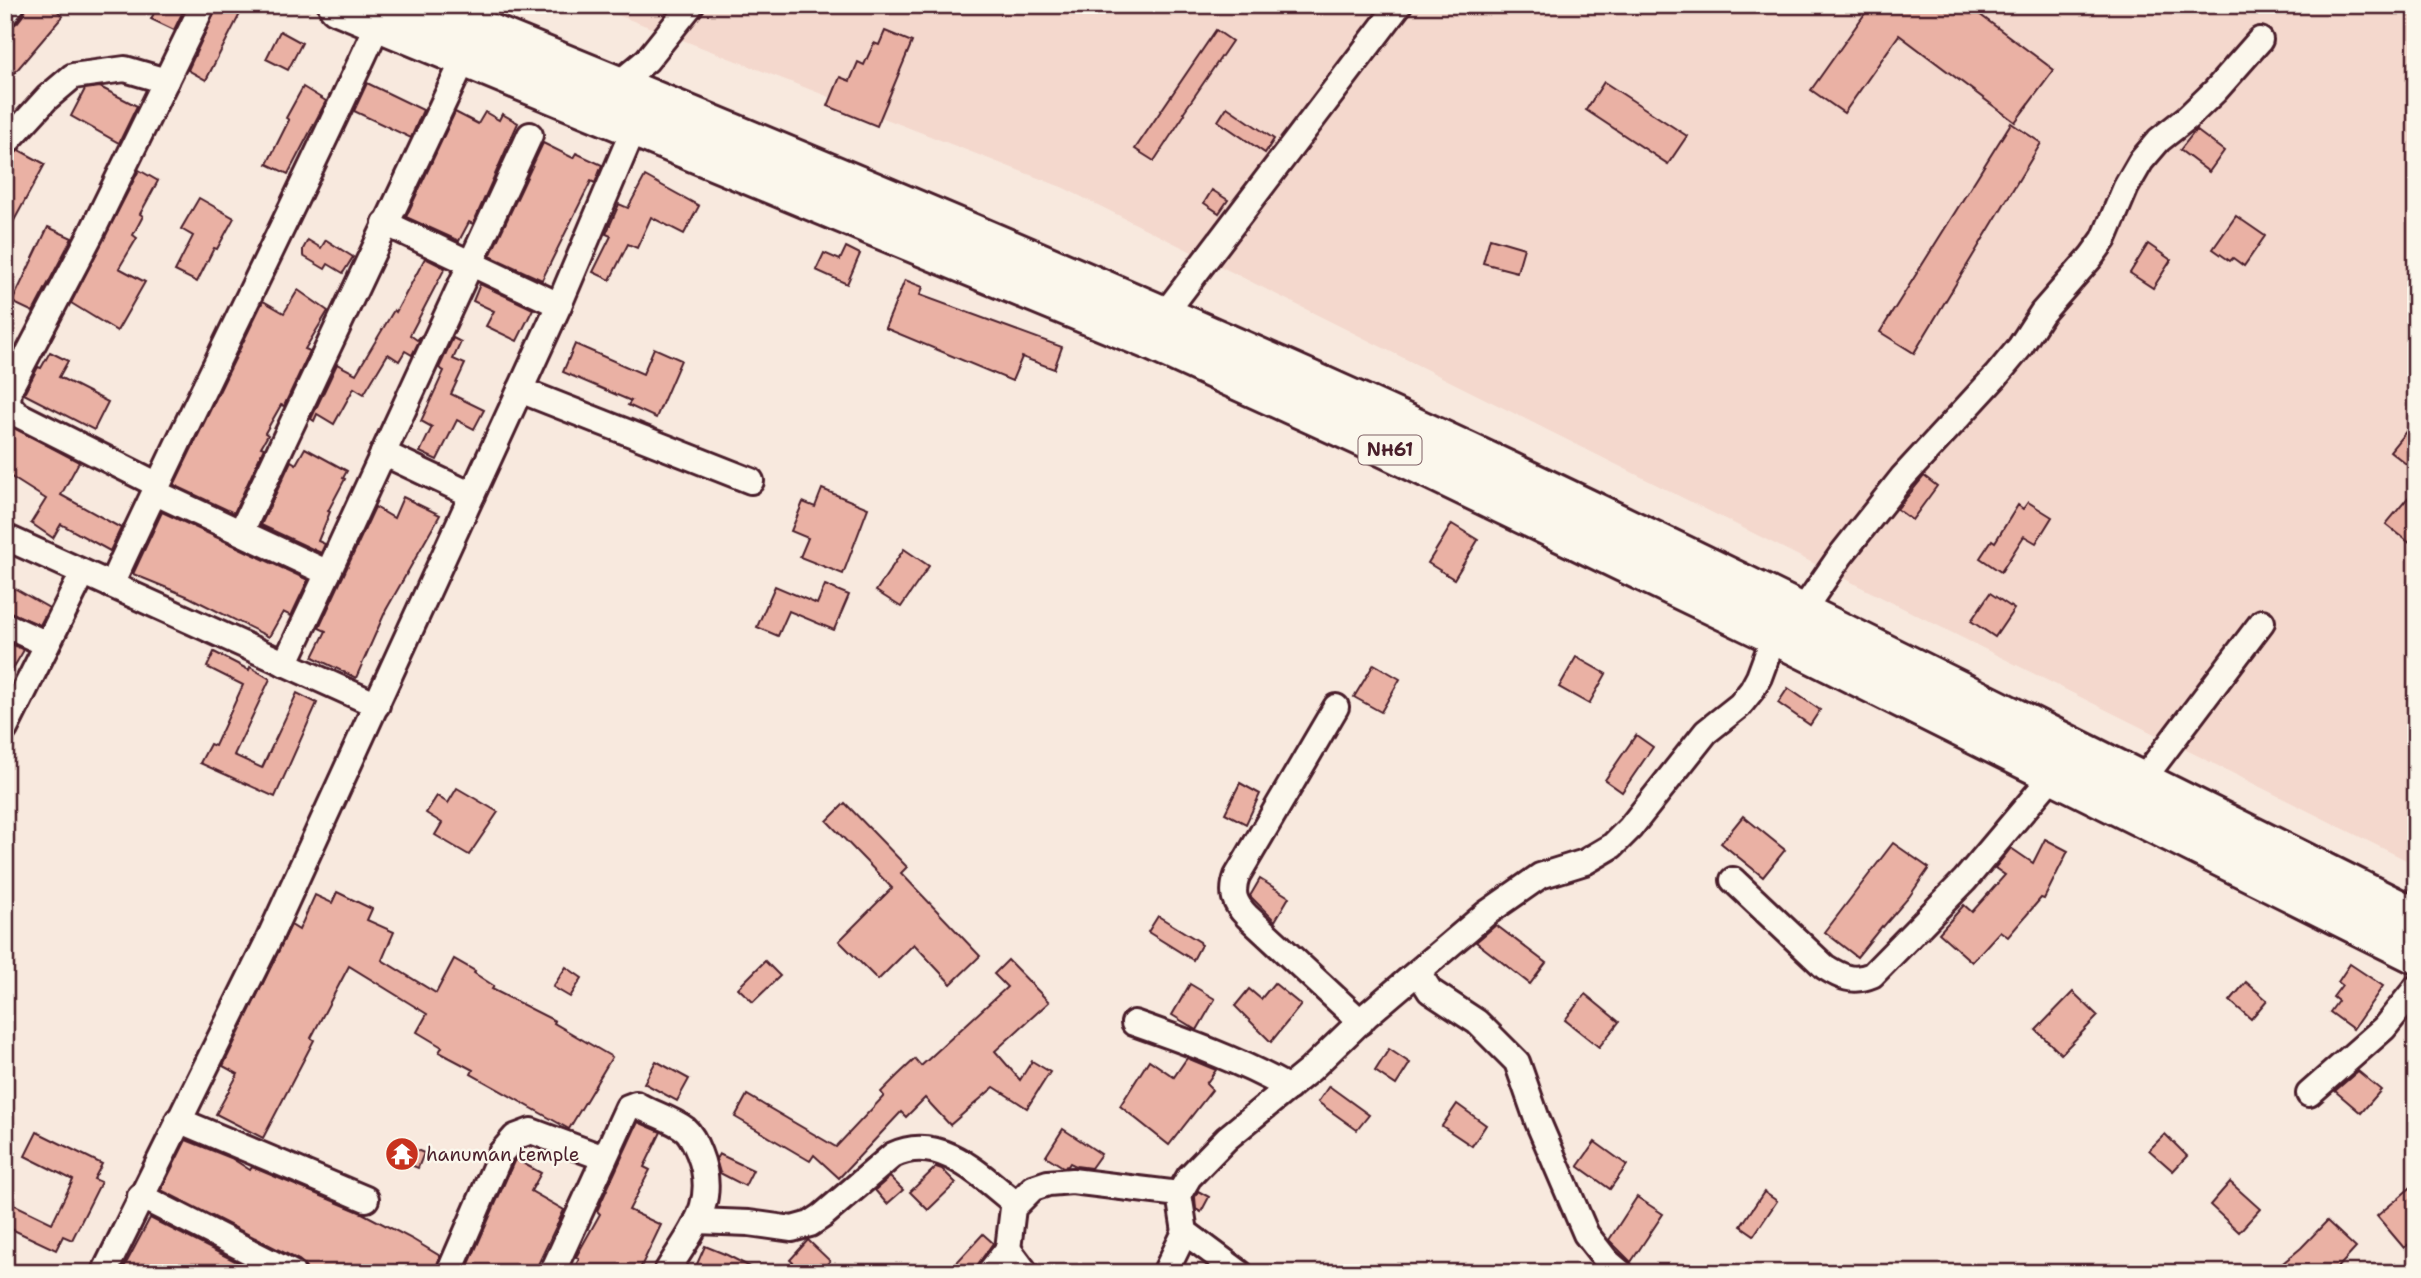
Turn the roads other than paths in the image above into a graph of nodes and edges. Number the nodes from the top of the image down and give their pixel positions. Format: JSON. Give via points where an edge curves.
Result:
{"nodes":[{"id":1,"x":12,"y":5,"type":"edge"},
{"id":2,"x":203,"y":5,"type":"edge"},
{"id":3,"x":338,"y":5,"type":"edge"},
{"id":4,"x":419,"y":5,"type":"edge"},
{"id":5,"x":691,"y":5,"type":"edge"},
{"id":6,"x":1399,"y":5,"type":"edge"},
{"id":7,"x":5,"y":14,"type":"edge"},
{"id":8,"x":379,"y":22,"type":"junction"},
{"id":9,"x":2260,"y":40,"type":"dead end"},
{"id":10,"x":465,"y":57,"type":"junction"},
{"id":11,"x":166,"y":81,"type":"junction"},
{"id":12,"x":633,"y":103,"type":"junction"},
{"id":13,"x":530,"y":135,"type":"dead end"},
{"id":14,"x":5,"y":144,"type":"edge"},
{"id":15,"x":385,"y":223,"type":"junction"},
{"id":16,"x":470,"y":263,"type":"junction"},
{"id":17,"x":559,"y":305,"type":"junction"},
{"id":18,"x":1163,"y":316,"type":"junction"},
{"id":19,"x":520,"y":390,"type":"junction"},
{"id":20,"x":7,"y":405,"type":"edge"},
{"id":21,"x":383,"y":453,"type":"junction"},
{"id":22,"x":751,"y":481,"type":"dead end"},
{"id":23,"x":156,"y":488,"type":"junction"},
{"id":24,"x":472,"y":495,"type":"junction"},
{"id":25,"x":241,"y":532,"type":"junction"},
{"id":26,"x":5,"y":537,"type":"edge"},
{"id":27,"x":83,"y":573,"type":"junction"},
{"id":28,"x":328,"y":573,"type":"junction"},
{"id":29,"x":111,"y":585,"type":"junction"},
{"id":30,"x":1787,"y":618,"type":"junction"},
{"id":31,"x":2262,"y":622,"type":"dead end"},
{"id":32,"x":5,"y":625,"type":"edge"},
{"id":33,"x":47,"y":644,"type":"junction"},
{"id":34,"x":285,"y":664,"type":"junction"},
{"id":35,"x":377,"y":705,"type":"junction"},
{"id":36,"x":1336,"y":707,"type":"dead end"},
{"id":37,"x":5,"y":729,"type":"edge"},
{"id":38,"x":2054,"y":774,"type":"junction"},
{"id":39,"x":2141,"y":782,"type":"junction"},
{"id":40,"x":1732,"y":880,"type":"dead end"},
{"id":41,"x":2416,"y":918,"type":"edge"},
{"id":42,"x":2416,"y":954,"type":"edge"},
{"id":43,"x":1418,"y":972,"type":"junction"},
{"id":44,"x":2416,"y":988,"type":"edge"},
{"id":45,"x":1361,"y":1022,"type":"junction"},
{"id":46,"x":1134,"y":1023,"type":"dead end"},
{"id":47,"x":1289,"y":1088,"type":"junction"},
{"id":48,"x":2309,"y":1094,"type":"dead end"},
{"id":49,"x":178,"y":1120,"type":"junction"},
{"id":50,"x":604,"y":1158,"type":"junction"},
{"id":51,"x":1179,"y":1194,"type":"junction"},
{"id":52,"x":140,"y":1196,"type":"junction"},
{"id":53,"x":366,"y":1199,"type":"dead end"},
{"id":54,"x":1016,"y":1204,"type":"junction"},
{"id":55,"x":697,"y":1221,"type":"junction"},
{"id":56,"x":1185,"y":1232,"type":"junction"},
{"id":57,"x":1008,"y":1249,"type":"junction"},
{"id":58,"x":1234,"y":1271,"type":"edge"},
{"id":59,"x":104,"y":1273,"type":"edge"},
{"id":60,"x":292,"y":1273,"type":"edge"},
{"id":61,"x":449,"y":1273,"type":"edge"},
{"id":62,"x":552,"y":1273,"type":"edge"},
{"id":63,"x":666,"y":1273,"type":"edge"},
{"id":64,"x":989,"y":1273,"type":"edge"},
{"id":65,"x":1026,"y":1273,"type":"edge"},
{"id":66,"x":1165,"y":1273,"type":"edge"},
{"id":67,"x":1621,"y":1273,"type":"edge"}],
"edges":[{"from":1,"to":7,"type":"street"},
{"from":2,"to":11,"type":"street"},
{"from":3,"to":8,"type":"highway","number":"NH61"},
{"from":4,"to":12,"type":"highway","number":"NH61"},
{"from":5,"to":12,"type":"street","via":[[646,60]]},
{"from":6,"to":18,"type":"street"},
{"from":8,"to":10,"type":"highway","number":"NH61"},
{"from":8,"to":23,"type":"street"},
{"from":9,"to":30,"type":"street","via":[[2215,91],[2141,161],[2091,257],[1996,376],[1902,478]]},
{"from":10,"to":12,"type":"highway","number":"NH61"},
{"from":10,"to":15,"type":"street"},
{"from":11,"to":14,"type":"street","via":[[125,69],[73,76]]},
{"from":11,"to":20,"type":"street","via":[[9,390]]},
{"from":12,"to":17,"type":"street"},
{"from":12,"to":18,"type":"highway","number":"NH61"},
{"from":12,"to":30,"type":"highway","number":"NH61","via":[[1365,438]]},
{"from":13,"to":16,"type":"street"},
{"from":15,"to":16,"type":"street"},
{"from":15,"to":25,"type":"street"},
{"from":16,"to":17,"type":"street"},
{"from":16,"to":21,"type":"street"},
{"from":17,"to":19,"type":"street"},
{"from":18,"to":30,"type":"highway","number":"NH61","via":[[1493,464]]},
{"from":19,"to":22,"type":"street"},
{"from":19,"to":24,"type":"street"},
{"from":20,"to":23,"type":"street"},
{"from":21,"to":24,"type":"street"},
{"from":21,"to":28,"type":"street"},
{"from":23,"to":25,"type":"street"},
{"from":23,"to":29,"type":"street"},
{"from":24,"to":35,"type":"street"},
{"from":25,"to":28,"type":"street"},
{"from":26,"to":27,"type":"street"},
{"from":27,"to":29,"type":"street"},
{"from":27,"to":33,"type":"street"},
{"from":28,"to":34,"type":"street"},
{"from":29,"to":34,"type":"street"},
{"from":30,"to":38,"type":"highway","number":"NH61"},
{"from":30,"to":39,"type":"highway","number":"NH61"},
{"from":30,"to":43,"type":"street","via":[[1740,705],[1706,732],[1612,846],[1521,888]]},
{"from":31,"to":39,"type":"street"},
{"from":32,"to":33,"type":"street"},
{"from":33,"to":37,"type":"street"},
{"from":34,"to":35,"type":"street"},
{"from":35,"to":49,"type":"street","via":[[267,943]]},
{"from":36,"to":45,"type":"street","via":[[1237,876],[1233,893],[1237,906]]},
{"from":38,"to":40,"type":"street","via":[[1965,880],[1872,975],[1862,979],[1842,977],[1825,967]]},
{"from":38,"to":42,"type":"highway","number":"NH61"},
{"from":39,"to":41,"type":"highway","number":"NH61"},
{"from":43,"to":45,"type":"street"},
{"from":43,"to":67,"type":"street","via":[[1430,990],[1477,1022],[1517,1062],[1586,1234]]},
{"from":44,"to":48,"type":"street","via":[[2384,1028]]},
{"from":45,"to":47,"type":"street"},
{"from":46,"to":47,"type":"street","via":[[1210,1049]]},
{"from":47,"to":51,"type":"street","via":[[1227,1138]]},
{"from":49,"to":52,"type":"street"},
{"from":49,"to":53,"type":"street"},
{"from":50,"to":55,"type":"street","via":[[628,1107],[636,1104],[688,1131],[702,1161],[707,1187]]},
{"from":50,"to":61,"type":"street","via":[[531,1131],[515,1137],[501,1153]]},
{"from":50,"to":62,"type":"street"},
{"from":51,"to":54,"type":"street","via":[[1072,1181],[1033,1188]]},
{"from":51,"to":56,"type":"street"},
{"from":52,"to":59,"type":"street"},
{"from":52,"to":60,"type":"street"},
{"from":54,"to":55,"type":"street","via":[[945,1152],[904,1150],[810,1224],[792,1229]]},
{"from":54,"to":57,"type":"street"},
{"from":55,"to":63,"type":"street"},
{"from":56,"to":58,"type":"street"},
{"from":56,"to":66,"type":"street"},
{"from":57,"to":64,"type":"street"},
{"from":57,"to":65,"type":"street"}]}
